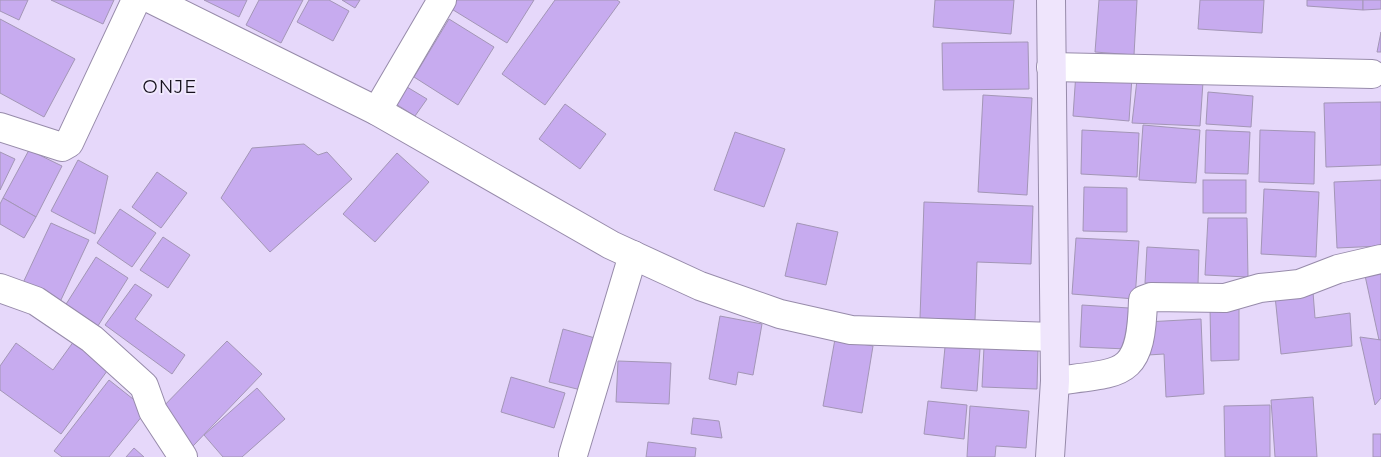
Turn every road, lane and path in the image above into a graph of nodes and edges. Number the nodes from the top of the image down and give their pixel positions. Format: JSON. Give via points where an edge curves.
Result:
{"nodes":[{"id":1,"x":136,"y":0,"type":"edge"},
{"id":2,"x":153,"y":0,"type":"edge"},
{"id":3,"x":442,"y":0,"type":"edge"},
{"id":4,"x":1051,"y":0,"type":"edge"},
{"id":5,"x":1051,"y":67,"type":"junction"},
{"id":6,"x":1372,"y":74,"type":"dead end"},
{"id":7,"x":377,"y":111,"type":"junction"},
{"id":8,"x":0,"y":127,"type":"edge"},
{"id":9,"x":633,"y":255,"type":"junction"},
{"id":10,"x":1381,"y":259,"type":"edge"},
{"id":11,"x":0,"y":288,"type":"edge"},
{"id":12,"x":1054,"y":337,"type":"junction"},
{"id":13,"x":1055,"y":381,"type":"junction"},
{"id":14,"x":573,"y":455,"type":"dead end"},
{"id":15,"x":184,"y":457,"type":"edge"},
{"id":16,"x":1050,"y":457,"type":"edge"}],
"edges":[{"from":1,"to":8,"type":"street","via":[[69,144],[62,147]]},
{"from":2,"to":7,"type":"street"},
{"from":3,"to":7,"type":"street"},
{"from":4,"to":5,"type":"street"},
{"from":5,"to":6,"type":"street"},
{"from":5,"to":12,"type":"street"},
{"from":7,"to":9,"type":"street"},
{"from":9,"to":12,"type":"street","via":[[700,286],[780,314],[851,330]]},
{"from":9,"to":14,"type":"street"},
{"from":10,"to":13,"type":"street","via":[[1338,269],[1299,284],[1260,288],[1225,298],[1151,297],[1143,300],[1142,334],[1129,363],[1108,375]]},
{"from":11,"to":15,"type":"street","via":[[44,306],[92,339],[144,386],[153,411]]},
{"from":12,"to":13,"type":"street"},
{"from":13,"to":16,"type":"street"}]}
